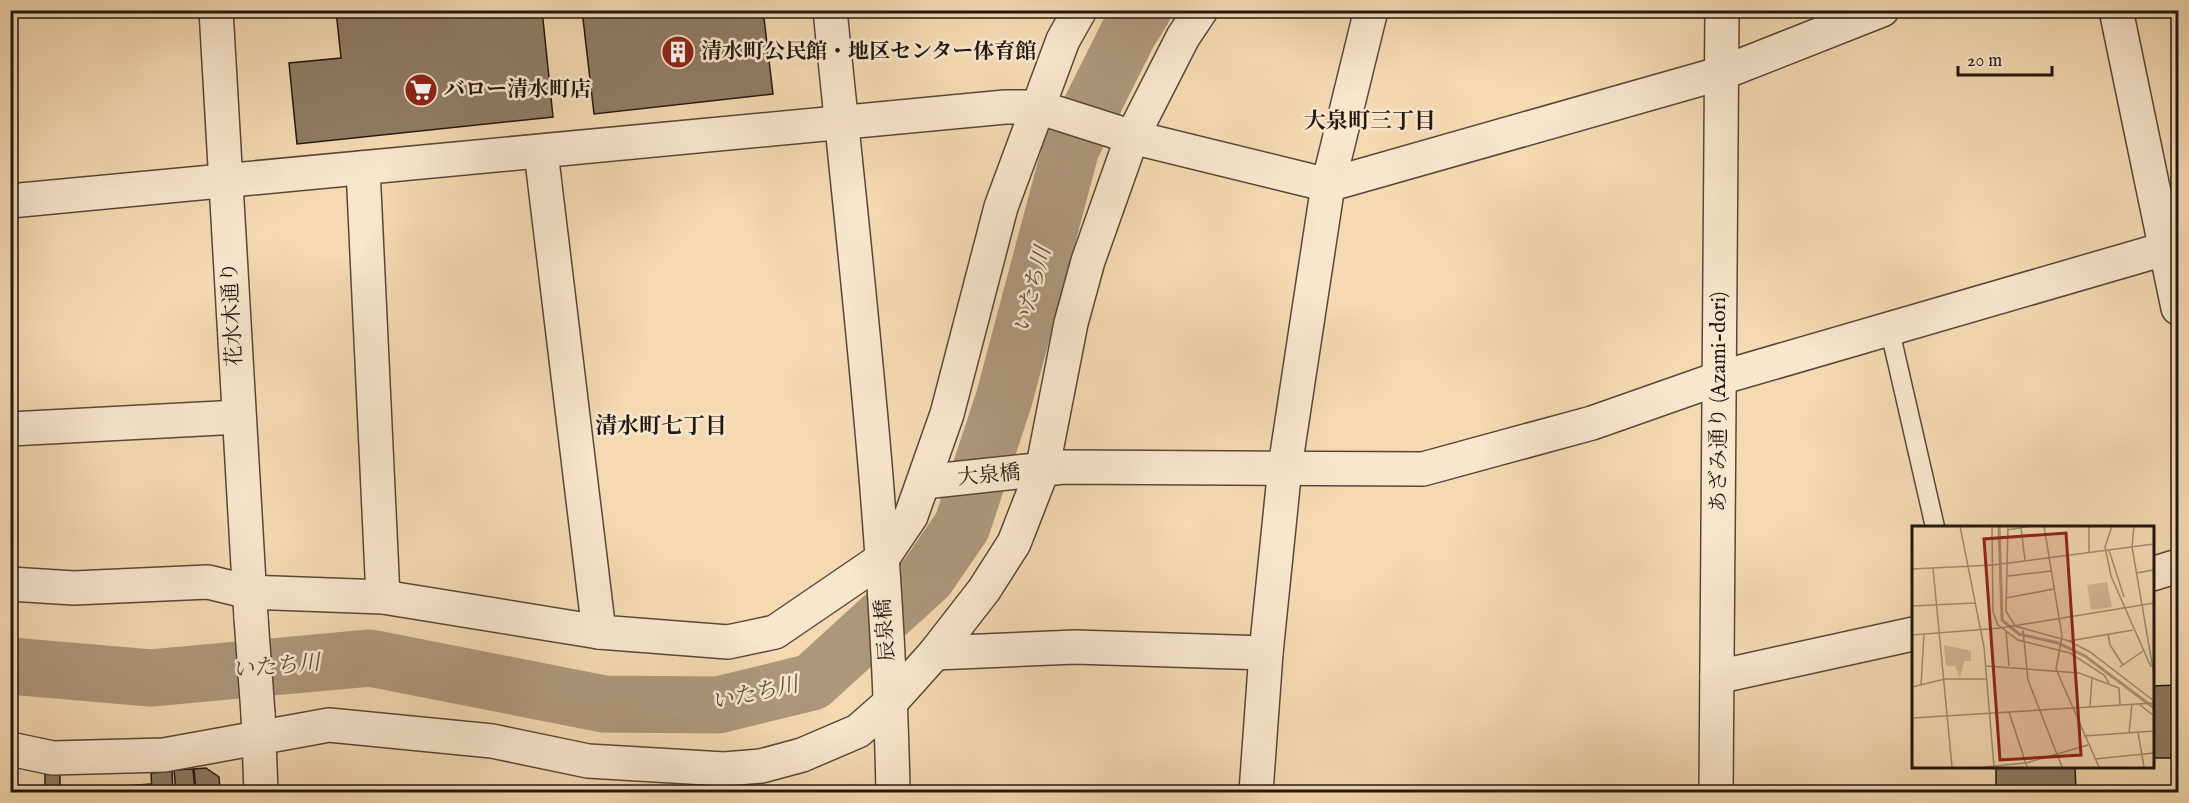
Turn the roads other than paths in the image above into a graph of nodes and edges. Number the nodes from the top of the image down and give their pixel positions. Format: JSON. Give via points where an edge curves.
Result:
{"nodes":[{"id":1,"x":216,"y":10,"type":"edge"},
{"id":2,"x":830,"y":10,"type":"edge"},
{"id":3,"x":1080,"y":10,"type":"edge"},
{"id":4,"x":1201,"y":10,"type":"edge"},
{"id":5,"x":1371,"y":10,"type":"edge"},
{"id":6,"x":1722,"y":10,"type":"edge"},
{"id":7,"x":1882,"y":10,"type":"edge"},
{"id":8,"x":2116,"y":10,"type":"edge"},
{"id":9,"x":1061,"y":25,"type":"edge"},
{"id":10,"x":1722,"y":73,"type":"junction"},
{"id":11,"x":1046,"y":110,"type":"junction"},
{"id":12,"x":843,"y":122,"type":"junction"},
{"id":13,"x":1132,"y":137,"type":"junction"},
{"id":14,"x":541,"y":152,"type":"junction"},
{"id":15,"x":363,"y":168,"type":"junction"},
{"id":16,"x":225,"y":180,"type":"junction"},
{"id":17,"x":1328,"y":185,"type":"junction"},
{"id":18,"x":10,"y":201,"type":"edge"},
{"id":19,"x":2172,"y":248,"type":"edge"},
{"id":20,"x":2178,"y":308,"type":"edge"},
{"id":21,"x":1890,"y":331,"type":"junction"},
{"id":22,"x":1719,"y":378,"type":"junction"},
{"id":23,"x":239,"y":417,"type":"junction"},
{"id":24,"x":10,"y":429,"type":"edge"},
{"id":25,"x":1285,"y":467,"type":"junction"},
{"id":26,"x":1042,"y":471,"type":"junction"},
{"id":27,"x":930,"y":481,"type":"junction"},
{"id":28,"x":1935,"y":526,"type":"edge"},
{"id":29,"x":882,"y":559,"type":"junction"},
{"id":30,"x":2178,"y":566,"type":"edge"},
{"id":31,"x":2153,"y":573,"type":"edge"},
{"id":32,"x":10,"y":584,"type":"edge"},
{"id":33,"x":384,"y":597,"type":"junction"},
{"id":34,"x":250,"y":605,"type":"junction"},
{"id":35,"x":599,"y":632,"type":"junction"},
{"id":36,"x":1912,"y":634,"type":"edge"},
{"id":37,"x":935,"y":653,"type":"junction"},
{"id":38,"x":1266,"y":653,"type":"junction"},
{"id":39,"x":1717,"y":677,"type":"junction"},
{"id":40,"x":891,"y":702,"type":"junction"},
{"id":41,"x":259,"y":726,"type":"junction"},
{"id":42,"x":10,"y":749,"type":"edge"},
{"id":43,"x":261,"y":792,"type":"edge"},
{"id":44,"x":893,"y":792,"type":"edge"},
{"id":45,"x":1256,"y":792,"type":"edge"},
{"id":46,"x":1716,"y":792,"type":"edge"}],
"edges":[{"from":1,"to":16,"type":"street","name":"花水木通り"},
{"from":2,"to":12,"type":"street","name":"辰泉橋"},
{"from":3,"to":9,"type":"street"},
{"from":4,"to":13,"type":"street"},
{"from":5,"to":17,"type":"street"},
{"from":6,"to":10,"type":"street","name":"あざみ通り (Azami-dori)"},
{"from":7,"to":10,"type":"street"},
{"from":8,"to":19,"type":"street"},
{"from":9,"to":11,"type":"street"},
{"from":10,"to":17,"type":"street"},
{"from":10,"to":22,"type":"street","name":"あざみ通り (Azami-dori)"},
{"from":11,"to":12,"type":"street","via":[[1005,107]]},
{"from":11,"to":13,"type":"street"},
{"from":11,"to":27,"type":"street","via":[[1001,207]]},
{"from":12,"to":14,"type":"street"},
{"from":12,"to":29,"type":"street","name":"辰泉橋"},
{"from":13,"to":17,"type":"street"},
{"from":13,"to":26,"type":"street","via":[[1088,261]]},
{"from":14,"to":15,"type":"street"},
{"from":14,"to":35,"type":"street"},
{"from":15,"to":16,"type":"street"},
{"from":15,"to":33,"type":"street"},
{"from":16,"to":18,"type":"street"},
{"from":16,"to":23,"type":"street","name":"花水木通り"},
{"from":17,"to":25,"type":"street"},
{"from":19,"to":20,"type":"street"},
{"from":19,"to":21,"type":"street","name":"大泉橋"},
{"from":21,"to":22,"type":"street","name":"大泉橋"},
{"from":21,"to":28,"type":"lane"},
{"from":22,"to":25,"type":"street","name":"大泉橋","via":[[1592,423],[1423,469]]},
{"from":22,"to":39,"type":"street","name":"あざみ通り (Azami-dori)"},
{"from":23,"to":24,"type":"street"},
{"from":23,"to":34,"type":"street","name":"花水木通り"},
{"from":25,"to":26,"type":"street","name":"大泉橋","via":[[1064,467]]},
{"from":25,"to":38,"type":"street"},
{"from":26,"to":27,"type":"street","name":"大泉橋"},
{"from":26,"to":37,"type":"street","via":[[1014,543],[984,590]]},
{"from":27,"to":29,"type":"street"},
{"from":29,"to":35,"type":"street","via":[[775,632],[728,642]]},
{"from":29,"to":40,"type":"street","name":"辰泉橋"},
{"from":30,"to":31,"type":"street"},
{"from":32,"to":34,"type":"street","via":[[74,588],[208,582]]},
{"from":33,"to":34,"type":"street"},
{"from":33,"to":35,"type":"street"},
{"from":34,"to":41,"type":"street","name":"花水木通り"},
{"from":36,"to":39,"type":"street"},
{"from":37,"to":38,"type":"street","via":[[1074,647]]},
{"from":37,"to":40,"type":"street"},
{"from":38,"to":45,"type":"street"},
{"from":39,"to":46,"type":"street","name":"あざみ通り (Azami-dori)"},
{"from":40,"to":41,"type":"street","via":[[858,731],[802,756],[761,766],[724,769],[588,761],[492,741],[329,725]]},
{"from":40,"to":44,"type":"street","name":"辰泉橋"},
{"from":41,"to":42,"type":"street","via":[[164,755],[52,758]]},
{"from":41,"to":43,"type":"street"}]}
